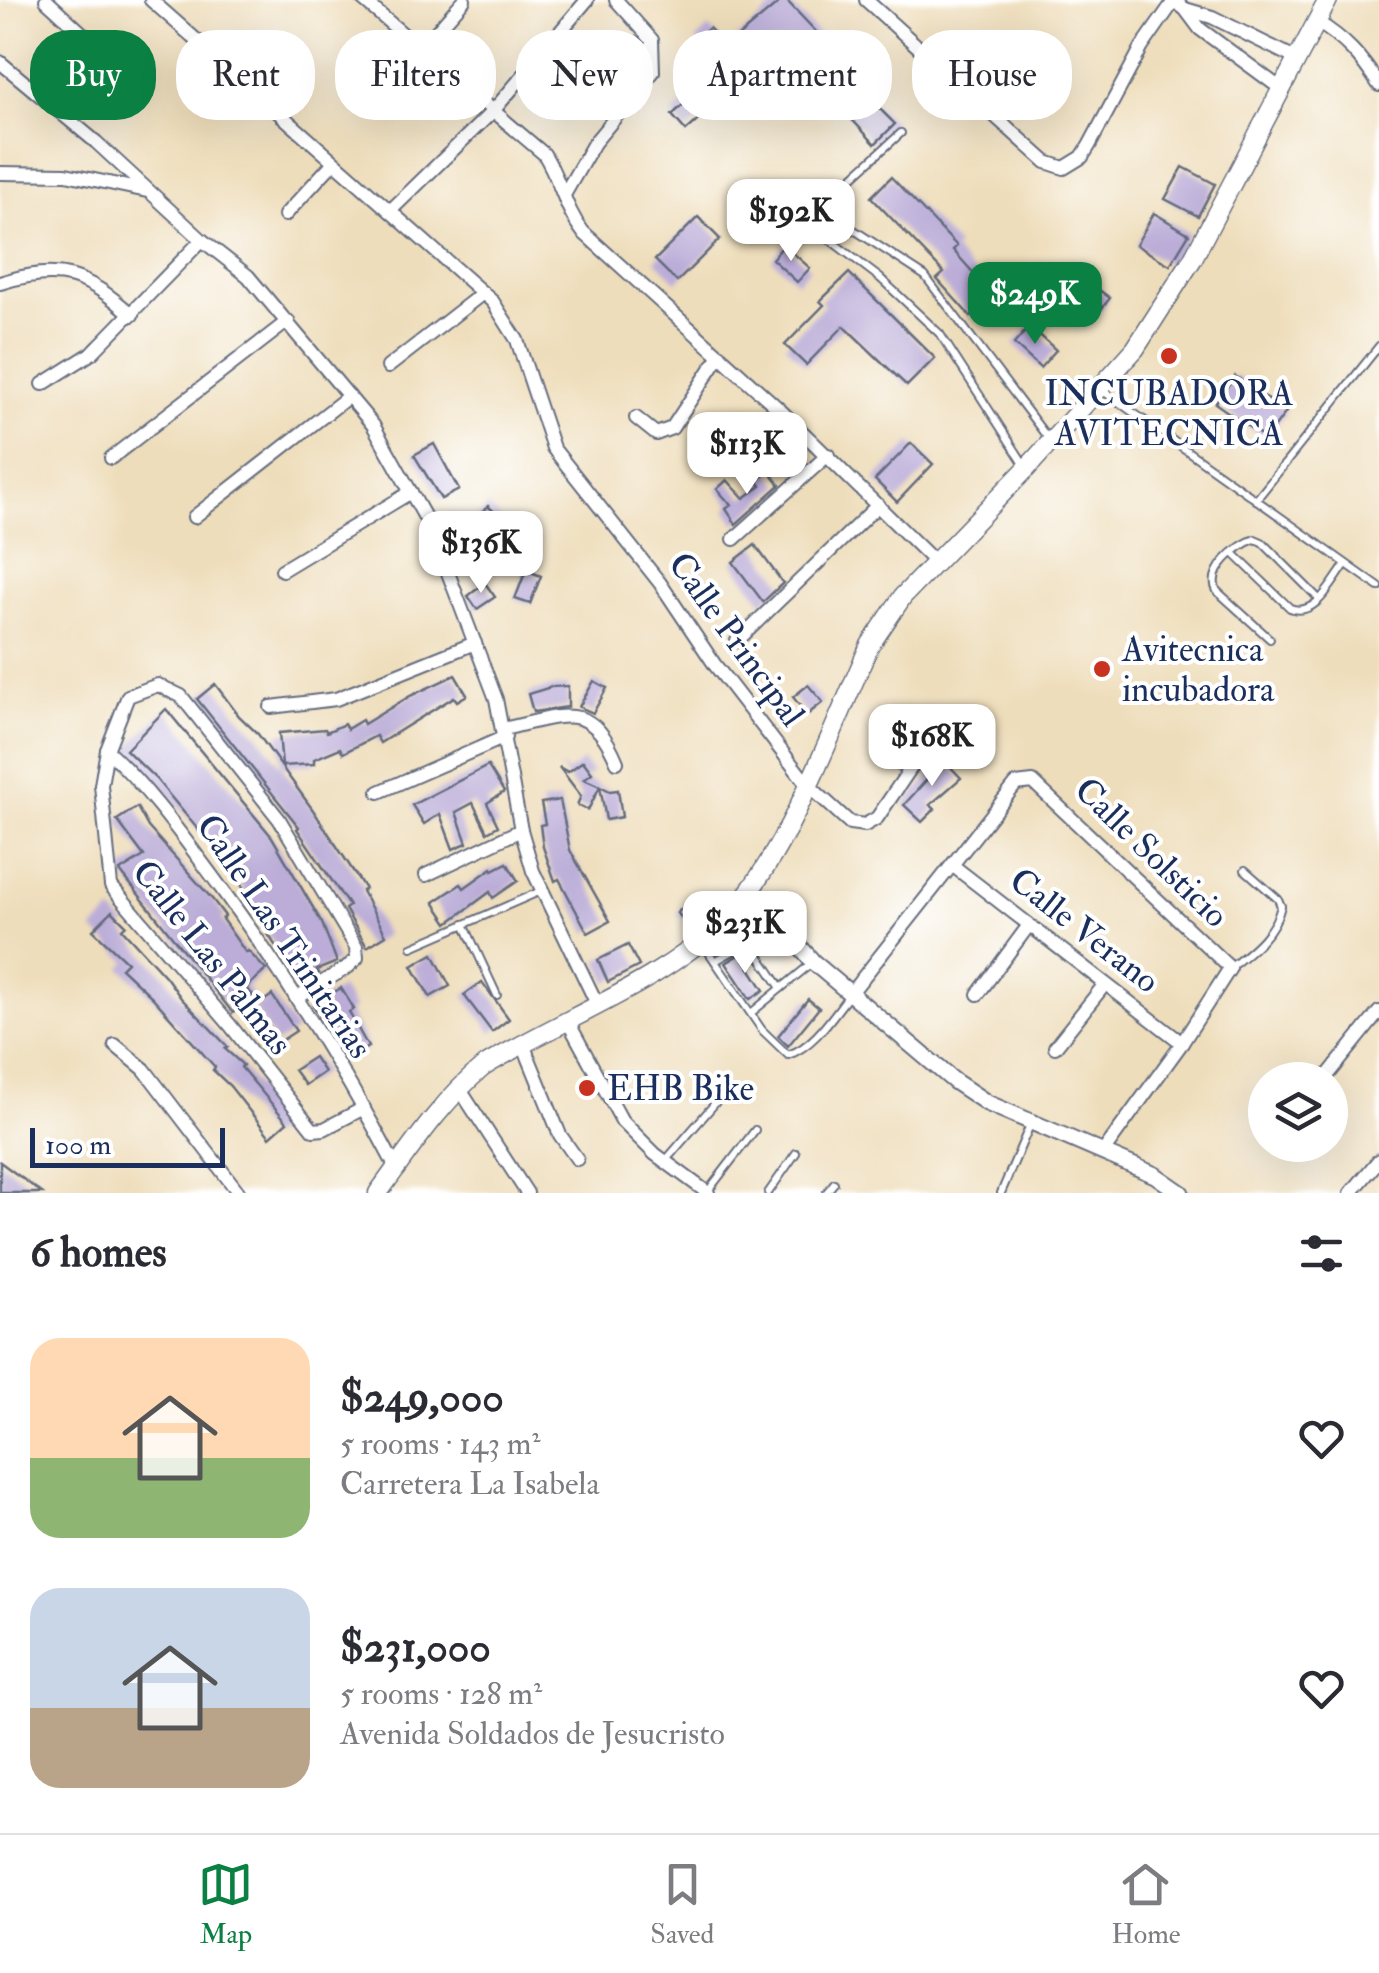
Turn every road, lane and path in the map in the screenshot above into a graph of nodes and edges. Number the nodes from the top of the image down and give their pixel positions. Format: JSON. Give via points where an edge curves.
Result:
{"nodes":[{"id":1,"x":46,"y":0,"type":"edge"},
{"id":2,"x":151,"y":0,"type":"edge"},
{"id":3,"x":363,"y":0,"type":"edge"},
{"id":4,"x":464,"y":0,"type":"edge"},
{"id":5,"x":587,"y":0,"type":"edge"},
{"id":6,"x":616,"y":0,"type":"edge"},
{"id":7,"x":866,"y":0,"type":"edge"},
{"id":8,"x":1328,"y":0,"type":"edge"},
{"id":9,"x":1178,"y":3,"type":"edge"},
{"id":10,"x":1317,"y":22,"type":"junction"},
{"id":11,"x":79,"y":30,"type":"edge"},
{"id":12,"x":397,"y":30,"type":"edge"},
{"id":13,"x":438,"y":30,"type":"edge"},
{"id":14,"x":1297,"y":59,"type":"junction"},
{"id":15,"x":0,"y":62,"type":"edge"},
{"id":16,"x":1379,"y":85,"type":"edge"},
{"id":17,"x":1280,"y":88,"type":"junction"},
{"id":18,"x":496,"y":108,"type":"edge"},
{"id":19,"x":496,"y":112,"type":"edge"},
{"id":20,"x":484,"y":120,"type":"edge"},
{"id":21,"x":901,"y":133,"type":"dead end"},
{"id":22,"x":334,"y":162,"type":"junction"},
{"id":23,"x":0,"y":173,"type":"edge"},
{"id":24,"x":150,"y":192,"type":"junction"},
{"id":25,"x":564,"y":195,"type":"junction"},
{"id":26,"x":390,"y":211,"type":"junction"},
{"id":27,"x":285,"y":215,"type":"dead end"},
{"id":28,"x":202,"y":240,"type":"junction"},
{"id":29,"x":830,"y":240,"type":"dead end"},
{"id":30,"x":0,"y":283,"type":"edge"},
{"id":31,"x":484,"y":293,"type":"junction"},
{"id":32,"x":132,"y":315,"type":"junction"},
{"id":33,"x":288,"y":321,"type":"junction"},
{"id":34,"x":1379,"y":346,"type":"edge"},
{"id":35,"x":720,"y":355,"type":"junction"},
{"id":36,"x":388,"y":367,"type":"dead end"},
{"id":37,"x":44,"y":384,"type":"dead end"},
{"id":38,"x":1099,"y":389,"type":"junction"},
{"id":39,"x":349,"y":396,"type":"junction"},
{"id":40,"x":636,"y":418,"type":"dead end"},
{"id":41,"x":1051,"y":442,"type":"junction"},
{"id":42,"x":828,"y":455,"type":"junction"},
{"id":43,"x":111,"y":458,"type":"dead end"},
{"id":44,"x":1026,"y":468,"type":"junction"},
{"id":45,"x":411,"y":492,"type":"junction"},
{"id":46,"x":1256,"y":500,"type":"junction"},
{"id":47,"x":878,"y":504,"type":"junction"},
{"id":48,"x":194,"y":517,"type":"dead end"},
{"id":49,"x":734,"y":539,"type":"dead end"},
{"id":50,"x":1233,"y":553,"type":"junction"},
{"id":51,"x":936,"y":562,"type":"junction"},
{"id":52,"x":1346,"y":564,"type":"junction"},
{"id":53,"x":282,"y":570,"type":"dead end"},
{"id":54,"x":1379,"y":587,"type":"edge"},
{"id":55,"x":1320,"y":599,"type":"junction"},
{"id":56,"x":1270,"y":638,"type":"dead end"},
{"id":57,"x":737,"y":641,"type":"dead end"},
{"id":58,"x":475,"y":643,"type":"junction"},
{"id":59,"x":271,"y":707,"type":"dead end"},
{"id":60,"x":504,"y":733,"type":"junction"},
{"id":61,"x":107,"y":750,"type":"junction"},
{"id":62,"x":924,"y":750,"type":"dead end"},
{"id":63,"x":617,"y":762,"type":"dead end"},
{"id":64,"x":807,"y":784,"type":"junction"},
{"id":65,"x":379,"y":792,"type":"dead end"},
{"id":66,"x":521,"y":830,"type":"junction"},
{"id":67,"x":952,"y":866,"type":"junction"},
{"id":68,"x":1245,"y":870,"type":"dead end"},
{"id":69,"x":426,"y":874,"type":"dead end"},
{"id":70,"x":750,"y":889,"type":"junction"},
{"id":71,"x":542,"y":890,"type":"junction"},
{"id":72,"x":734,"y":909,"type":"junction"},
{"id":73,"x":464,"y":924,"type":"junction"},
{"id":74,"x":1029,"y":925,"type":"junction"},
{"id":75,"x":701,"y":940,"type":"junction"},
{"id":76,"x":412,"y":947,"type":"dead end"},
{"id":77,"x":809,"y":958,"type":"junction"},
{"id":78,"x":715,"y":961,"type":"junction"},
{"id":79,"x":1230,"y":968,"type":"junction"},
{"id":80,"x":1105,"y":984,"type":"junction"},
{"id":81,"x":782,"y":988,"type":"junction"},
{"id":82,"x":850,"y":994,"type":"junction"},
{"id":83,"x":978,"y":994,"type":"dead end"},
{"id":84,"x":498,"y":995,"type":"dead end"},
{"id":85,"x":296,"y":998,"type":"junction"},
{"id":86,"x":597,"y":1004,"type":"junction"},
{"id":87,"x":1379,"y":1012,"type":"edge"},
{"id":88,"x":751,"y":1013,"type":"junction"},
{"id":89,"x":568,"y":1020,"type":"junction"},
{"id":90,"x":1374,"y":1028,"type":"edge"},
{"id":91,"x":1182,"y":1043,"type":"junction"},
{"id":92,"x":523,"y":1044,"type":"junction"},
{"id":93,"x":115,"y":1046,"type":"dead end"},
{"id":94,"x":1056,"y":1047,"type":"dead end"},
{"id":95,"x":1341,"y":1062,"type":"edge"},
{"id":96,"x":458,"y":1088,"type":"junction"},
{"id":97,"x":716,"y":1101,"type":"dead end"},
{"id":98,"x":364,"y":1108,"type":"junction"},
{"id":99,"x":1032,"y":1122,"type":"junction"},
{"id":100,"x":755,"y":1130,"type":"dead end"},
{"id":101,"x":1103,"y":1152,"type":"junction"},
{"id":102,"x":796,"y":1153,"type":"dead end"},
{"id":103,"x":576,"y":1159,"type":"dead end"},
{"id":104,"x":665,"y":1161,"type":"junction"},
{"id":105,"x":396,"y":1168,"type":"junction"},
{"id":106,"x":1376,"y":1170,"type":"edge"},
{"id":107,"x":834,"y":1183,"type":"dead end"},
{"id":108,"x":1179,"y":1191,"type":"edge"},
{"id":109,"x":239,"y":1193,"type":"edge"},
{"id":110,"x":378,"y":1193,"type":"edge"},
{"id":111,"x":527,"y":1193,"type":"edge"},
{"id":112,"x":707,"y":1193,"type":"edge"},
{"id":113,"x":768,"y":1193,"type":"edge"},
{"id":114,"x":826,"y":1193,"type":"edge"},
{"id":115,"x":1001,"y":1193,"type":"edge"},
{"id":116,"x":1196,"y":1193,"type":"edge"},
{"id":117,"x":1351,"y":1193,"type":"edge"}],
"edges":[{"from":1,"to":11,"type":"street"},
{"from":2,"to":22,"type":"street","name":"Calle Principal"},
{"from":3,"to":12,"type":"street"},
{"from":4,"to":13,"type":"street"},
{"from":5,"to":18,"type":"street"},
{"from":6,"to":25,"type":"street","via":[[652,40],[654,72],[594,143]]},
{"from":7,"to":9,"type":"street","via":[[1046,162],[1064,168],[1082,158],[1142,46]]},
{"from":8,"to":10,"type":"main road"},
{"from":9,"to":14,"type":"street"},
{"from":9,"to":17,"type":"street","via":[[1200,29]]},
{"from":10,"to":14,"type":"main road"},
{"from":10,"to":16,"type":"street","via":[[1360,55]]},
{"from":14,"to":17,"type":"main road"},
{"from":15,"to":24,"type":"street"},
{"from":17,"to":38,"type":"main road","via":[[1183,275]]},
{"from":19,"to":25,"type":"street","via":[[544,154]]},
{"from":20,"to":26,"type":"street"},
{"from":21,"to":41,"type":"lane","via":[[831,204],[870,242],[925,276]]},
{"from":22,"to":26,"type":"street","name":"Calle Principal"},
{"from":22,"to":27,"type":"street"},
{"from":23,"to":24,"type":"street","via":[[66,174]]},
{"from":24,"to":28,"type":"street"},
{"from":25,"to":35,"type":"street","via":[[583,232]]},
{"from":26,"to":31,"type":"street","name":"Calle Principal"},
{"from":28,"to":32,"type":"street"},
{"from":28,"to":33,"type":"street","via":[[248,276]]},
{"from":29,"to":44,"type":"lane","via":[[940,334]]},
{"from":30,"to":32,"type":"street","via":[[68,273]]},
{"from":31,"to":36,"type":"street"},
{"from":31,"to":64,"type":"street","name":"Calle Principal","via":[[517,340],[553,448]]},
{"from":32,"to":37,"type":"street","via":[[92,353]]},
{"from":33,"to":39,"type":"street"},
{"from":33,"to":43,"type":"street"},
{"from":34,"to":46,"type":"lane"},
{"from":35,"to":40,"type":"street","via":[[672,428],[656,434]]},
{"from":35,"to":42,"type":"street"},
{"from":38,"to":41,"type":"main road"},
{"from":38,"to":46,"type":"lane"},
{"from":39,"to":45,"type":"street","via":[[374,425]]},
{"from":39,"to":48,"type":"street"},
{"from":41,"to":44,"type":"main road"},
{"from":42,"to":47,"type":"street"},
{"from":42,"to":49,"type":"street"},
{"from":44,"to":51,"type":"main road"},
{"from":45,"to":53,"type":"street"},
{"from":45,"to":58,"type":"street"},
{"from":46,"to":52,"type":"lane"},
{"from":47,"to":51,"type":"street"},
{"from":47,"to":57,"type":"street"},
{"from":50,"to":55,"type":"lane","via":[[1255,539]]},
{"from":50,"to":55,"type":"lane","via":[[1290,608],[1310,609]]},
{"from":50,"to":56,"type":"lane","via":[[1212,583]]},
{"from":51,"to":64,"type":"main road","via":[[870,645]]},
{"from":52,"to":54,"type":"lane"},
{"from":52,"to":55,"type":"lane"},
{"from":58,"to":59,"type":"street","via":[[336,699]]},
{"from":58,"to":60,"type":"street"},
{"from":60,"to":63,"type":"street","via":[[576,715],[596,724]]},
{"from":60,"to":65,"type":"street"},
{"from":60,"to":66,"type":"street"},
{"from":61,"to":85,"type":"street","name":"Calle Las Trinitarias","via":[[176,828]]},
{"from":61,"to":85,"type":"street","via":[[128,696],[168,688],[182,696],[278,819],[356,947],[357,958],[348,967]]},
{"from":61,"to":98,"type":"street","name":"Calle Las Palmas","via":[[101,785],[111,886],[313,1130]]},
{"from":62,"to":64,"type":"street","name":"Calle Principal","via":[[877,818],[865,825],[850,823]]},
{"from":64,"to":70,"type":"main road"},
{"from":66,"to":69,"type":"street"},
{"from":66,"to":71,"type":"street"},
{"from":67,"to":74,"type":"street","name":"Calle Verano"},
{"from":67,"to":79,"type":"street","name":"Calle Solsticio","via":[[1016,784],[1033,782]]},
{"from":67,"to":82,"type":"street","name":"Calle Solsticio"},
{"from":68,"to":79,"type":"lane","via":[[1281,906],[1263,938]]},
{"from":70,"to":72,"type":"main road"},
{"from":70,"to":77,"type":"street"},
{"from":71,"to":73,"type":"lane"},
{"from":71,"to":86,"type":"street"},
{"from":72,"to":75,"type":"main road"},
{"from":72,"to":77,"type":"street"},
{"from":73,"to":76,"type":"lane"},
{"from":73,"to":84,"type":"lane"},
{"from":74,"to":80,"type":"street","name":"Calle Verano"},
{"from":74,"to":83,"type":"street"},
{"from":75,"to":78,"type":"lane"},
{"from":75,"to":86,"type":"main road"},
{"from":77,"to":81,"type":"lane"},
{"from":77,"to":82,"type":"street"},
{"from":78,"to":81,"type":"lane","via":[[744,945],[754,948]]},
{"from":78,"to":88,"type":"lane"},
{"from":79,"to":91,"type":"street","name":"Calle Solsticio"},
{"from":80,"to":91,"type":"street","name":"Calle Verano"},
{"from":80,"to":94,"type":"street"},
{"from":81,"to":88,"type":"lane"},
{"from":82,"to":88,"type":"lane","via":[[819,1032],[788,1055]]},
{"from":82,"to":99,"type":"street","via":[[954,1081]]},
{"from":85,"to":98,"type":"street","name":"Calle Las Trinitarias"},
{"from":86,"to":89,"type":"main road"},
{"from":87,"to":90,"type":"street"},
{"from":89,"to":92,"type":"main road"},
{"from":89,"to":104,"type":"street","via":[[622,1120]]},
{"from":90,"to":95,"type":"street"},
{"from":91,"to":101,"type":"street","name":"Calle Solsticio"},
{"from":92,"to":96,"type":"main road"},
{"from":92,"to":103,"type":"street"},
{"from":93,"to":109,"type":"street","via":[[144,1069]]},
{"from":96,"to":105,"type":"main road"},
{"from":96,"to":111,"type":"street"},
{"from":97,"to":104,"type":"lane"},
{"from":98,"to":105,"type":"street","name":"Calle Las Trinitarias"},
{"from":99,"to":101,"type":"street"},
{"from":99,"to":115,"type":"lane"},
{"from":100,"to":112,"type":"lane"},
{"from":101,"to":108,"type":"street"},
{"from":102,"to":113,"type":"lane"},
{"from":104,"to":112,"type":"street"},
{"from":105,"to":110,"type":"main road"},
{"from":106,"to":117,"type":"street"},
{"from":107,"to":114,"type":"lane"},
{"from":108,"to":116,"type":"street"}]}
